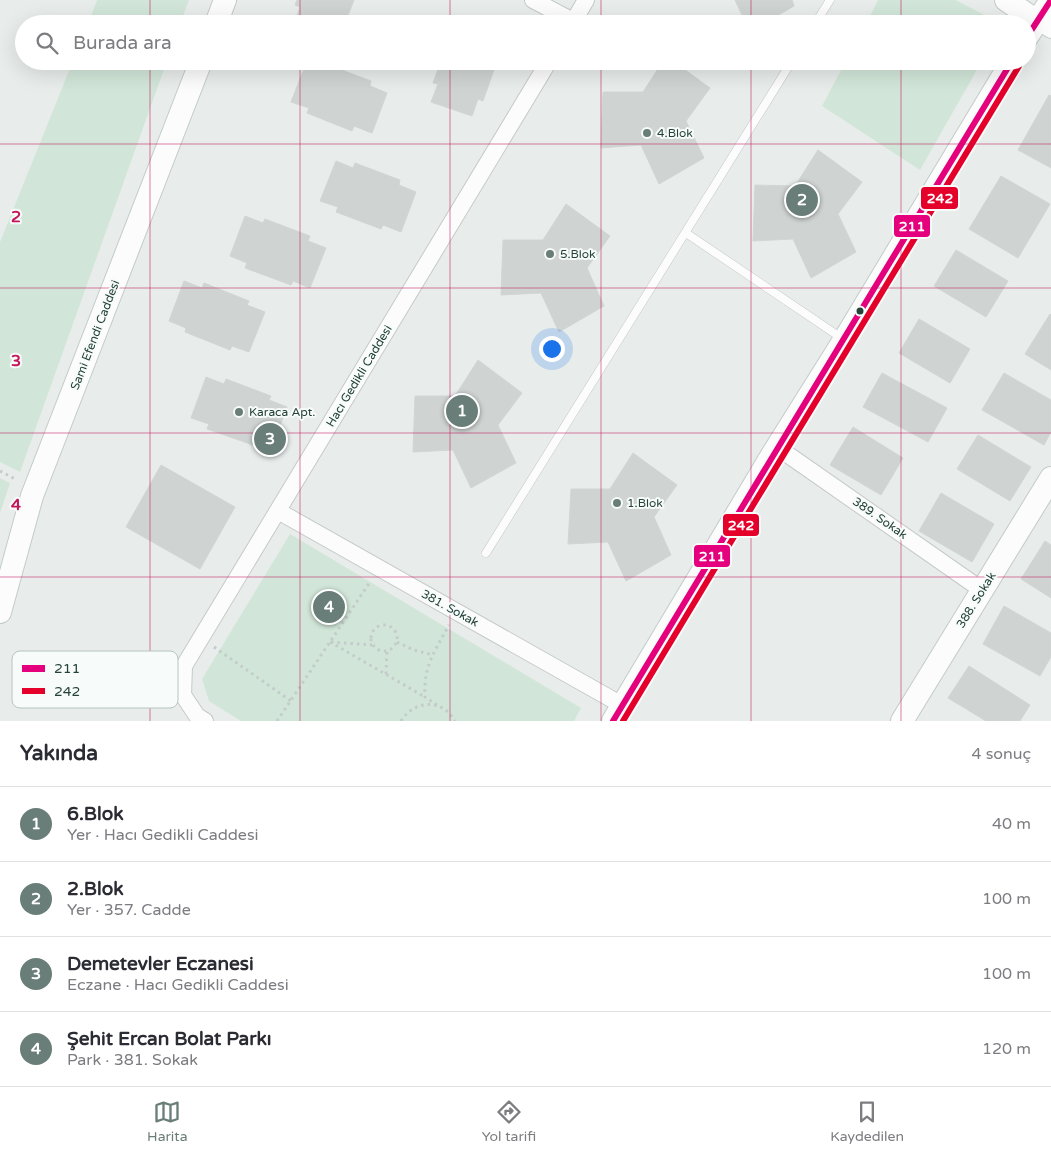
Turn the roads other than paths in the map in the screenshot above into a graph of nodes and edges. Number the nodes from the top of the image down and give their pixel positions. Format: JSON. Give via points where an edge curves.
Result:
{"nodes":[{"id":1,"x":225,"y":0,"type":"edge"},
{"id":2,"x":533,"y":0,"type":"edge"},
{"id":3,"x":586,"y":0,"type":"edge"},
{"id":4,"x":830,"y":0,"type":"edge"},
{"id":5,"x":1006,"y":0,"type":"edge"},
{"id":6,"x":1051,"y":0,"type":"edge"},
{"id":7,"x":219,"y":15,"type":"edge"},
{"id":8,"x":559,"y":15,"type":"edge"},
{"id":9,"x":578,"y":15,"type":"edge"},
{"id":10,"x":821,"y":15,"type":"edge"},
{"id":11,"x":1023,"y":15,"type":"edge"},
{"id":12,"x":1039,"y":29,"type":"edge"},
{"id":13,"x":198,"y":70,"type":"edge"},
{"id":14,"x":544,"y":70,"type":"edge"},
{"id":15,"x":786,"y":70,"type":"edge"},
{"id":16,"x":1007,"y":70,"type":"edge"},
{"id":17,"x":686,"y":233,"type":"junction"},
{"id":18,"x":844,"y":340,"type":"junction"},
{"id":19,"x":777,"y":447,"type":"junction"},
{"id":20,"x":1051,"y":478,"type":"edge"},
{"id":21,"x":278,"y":511,"type":"junction"},
{"id":22,"x":486,"y":553,"type":"dead end"},
{"id":23,"x":982,"y":590,"type":"junction"},
{"id":24,"x":0,"y":612,"type":"edge"},
{"id":25,"x":618,"y":713,"type":"edge"},
{"id":26,"x":206,"y":721,"type":"edge"},
{"id":27,"x":902,"y":721,"type":"edge"}],
"edges":[{"from":1,"to":7,"type":"main road"},
{"from":2,"to":8,"type":"street"},
{"from":3,"to":9,"type":"street"},
{"from":4,"to":10,"type":"lane"},
{"from":5,"to":11,"type":"main road"},
{"from":6,"to":12,"type":"main road"},
{"from":13,"to":24,"type":"main road","name":"Sami Efendi Caddesi","via":[[32,496]]},
{"from":14,"to":21,"type":"street","name":"Hacı Gedikli Caddesi"},
{"from":15,"to":17,"type":"lane"},
{"from":16,"to":18,"type":"main road"},
{"from":17,"to":18,"type":"lane"},
{"from":17,"to":22,"type":"lane"},
{"from":18,"to":19,"type":"main road"},
{"from":19,"to":23,"type":"street","name":"389. Sokak"},
{"from":19,"to":25,"type":"main road"},
{"from":20,"to":23,"type":"main road","name":"388. Sokak"},
{"from":21,"to":25,"type":"street","name":"381. Sokak","via":[[457,612]]},
{"from":21,"to":26,"type":"street","name":"Hacı Gedikli Caddesi","via":[[184,666],[183,695],[197,716]]},
{"from":23,"to":27,"type":"main road","name":"388. Sokak"}]}
